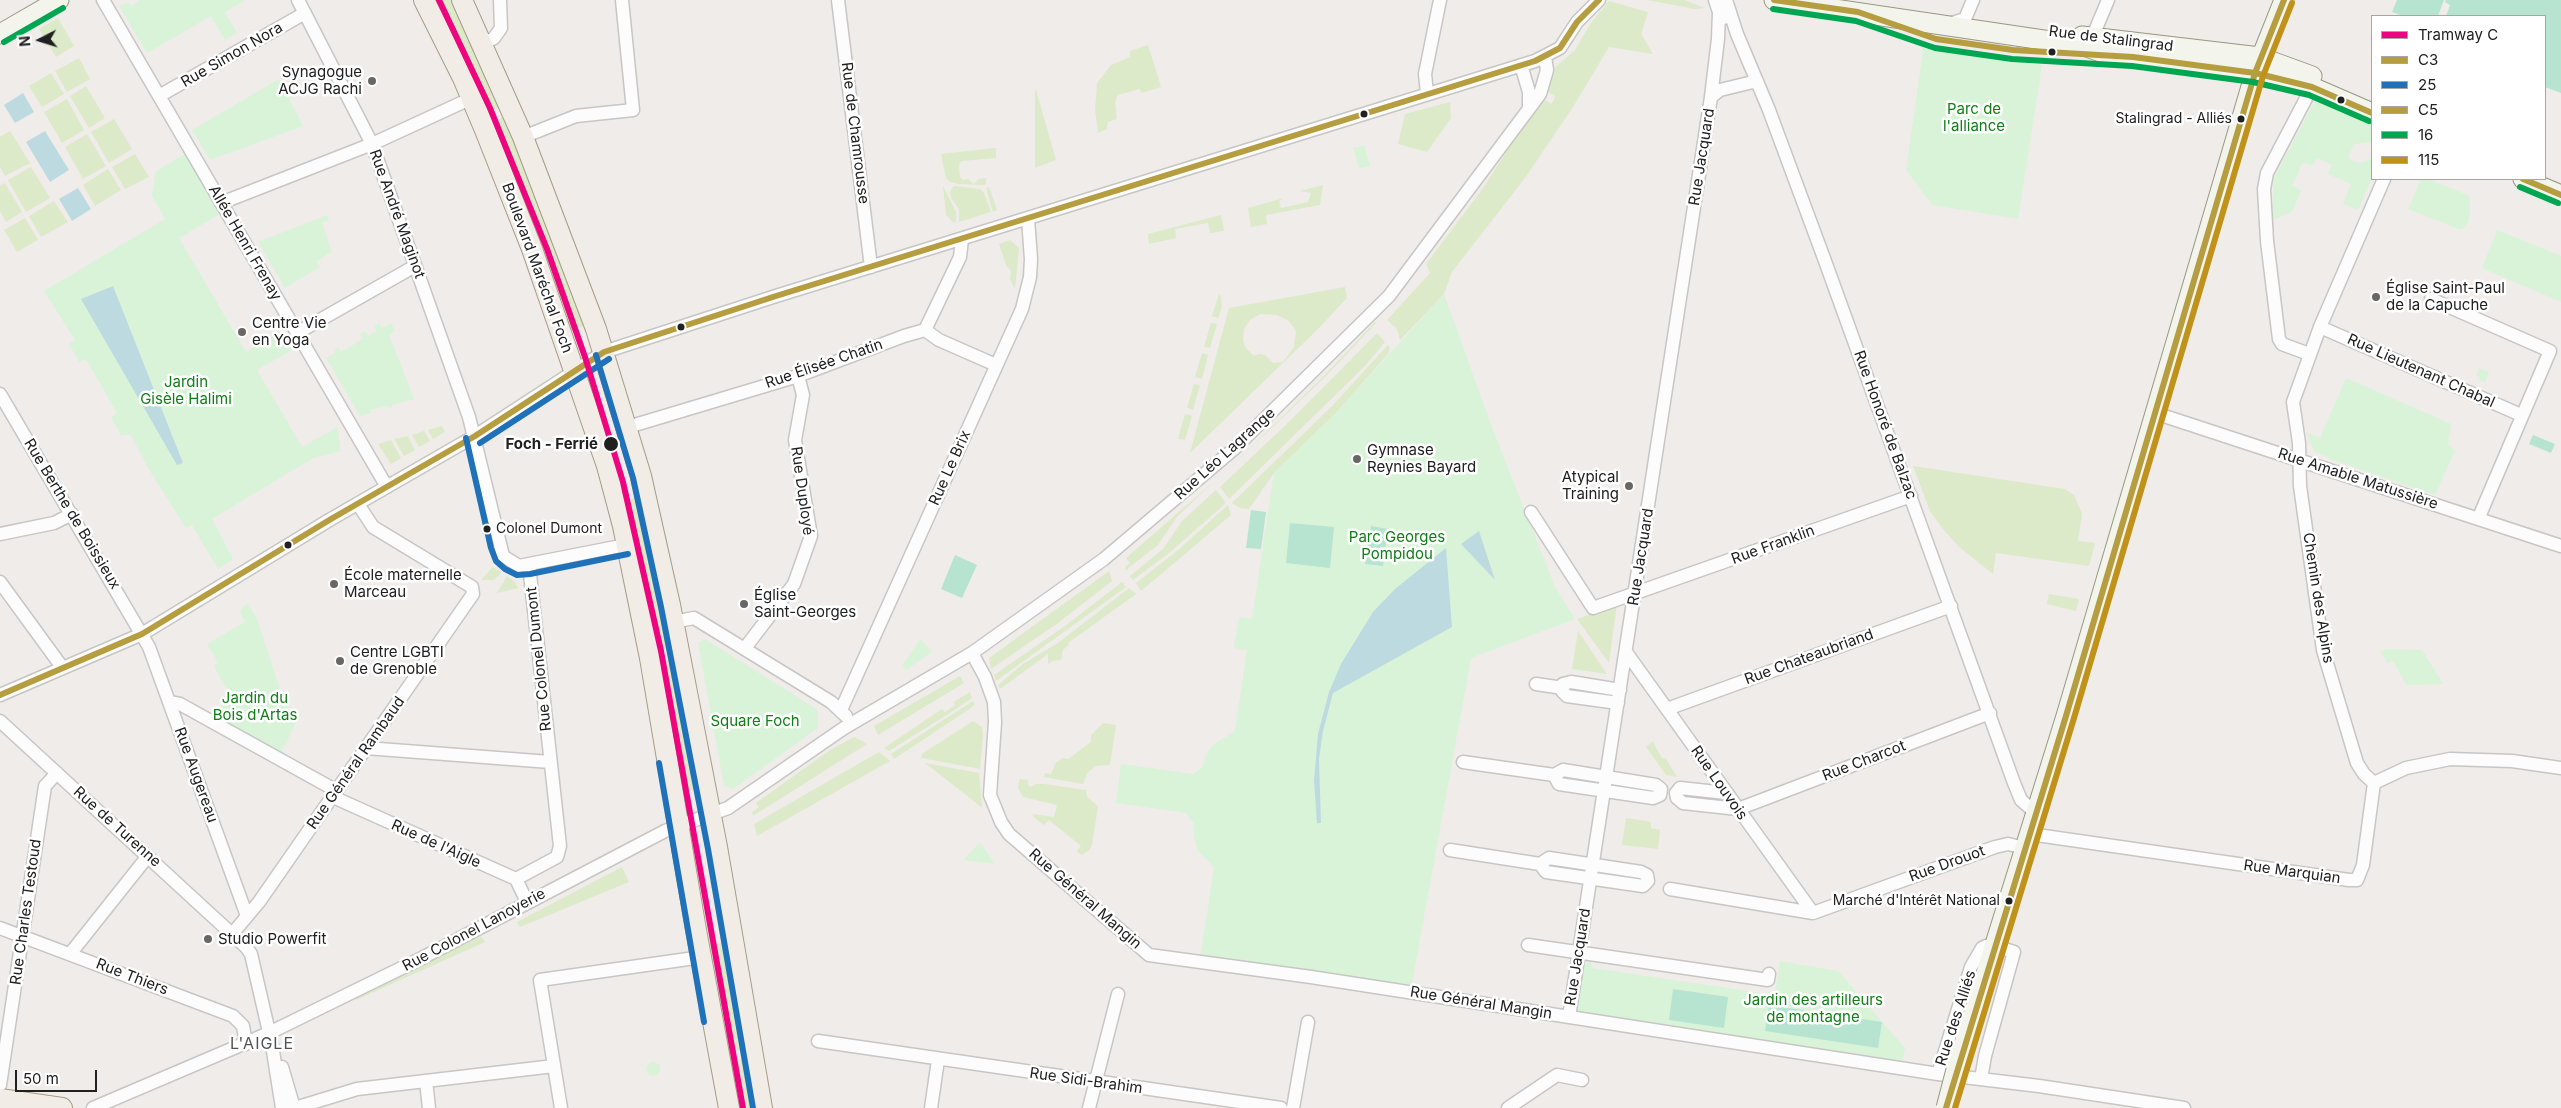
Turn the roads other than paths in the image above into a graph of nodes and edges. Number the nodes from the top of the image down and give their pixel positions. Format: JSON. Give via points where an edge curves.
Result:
{"nodes":[{"id":1,"x":40,"y":0,"type":"edge"},
{"id":2,"x":59,"y":0,"type":"edge"},
{"id":3,"x":103,"y":0,"type":"edge"},
{"id":4,"x":298,"y":0,"type":"edge"},
{"id":5,"x":424,"y":0,"type":"edge"},
{"id":6,"x":462,"y":0,"type":"edge"},
{"id":7,"x":500,"y":0,"type":"edge"},
{"id":8,"x":622,"y":0,"type":"edge"},
{"id":9,"x":838,"y":0,"type":"edge"},
{"id":10,"x":1440,"y":0,"type":"edge"},
{"id":11,"x":1585,"y":0,"type":"edge"},
{"id":12,"x":1598,"y":0,"type":"edge"},
{"id":13,"x":1726,"y":0,"type":"edge"},
{"id":14,"x":1774,"y":0,"type":"edge"},
{"id":15,"x":1843,"y":0,"type":"edge"},
{"id":16,"x":1973,"y":0,"type":"edge"},
{"id":17,"x":2108,"y":0,"type":"edge"},
{"id":18,"x":2284,"y":0,"type":"edge"},
{"id":19,"x":1717,"y":6,"type":"edge"},
{"id":20,"x":304,"y":13,"type":"junction"},
{"id":21,"x":1965,"y":19,"type":"junction"},
{"id":22,"x":1577,"y":22,"type":"junction"},
{"id":23,"x":0,"y":23,"type":"edge"},
{"id":24,"x":1943,"y":26,"type":"junction"},
{"id":25,"x":0,"y":34,"type":"edge"},
{"id":26,"x":1737,"y":34,"type":"junction"},
{"id":27,"x":2088,"y":42,"type":"junction"},
{"id":28,"x":483,"y":44,"type":"junction"},
{"id":29,"x":1545,"y":57,"type":"junction"},
{"id":30,"x":1521,"y":65,"type":"junction"},
{"id":31,"x":2258,"y":65,"type":"junction"},
{"id":32,"x":1757,"y":81,"type":"junction"},
{"id":33,"x":2312,"y":87,"type":"junction"},
{"id":34,"x":1427,"y":93,"type":"junction"},
{"id":35,"x":158,"y":96,"type":"junction"},
{"id":36,"x":1711,"y":97,"type":"junction"},
{"id":37,"x":472,"y":98,"type":"junction"},
{"id":38,"x":2371,"y":102,"type":"edge"},
{"id":39,"x":1529,"y":109,"type":"junction"},
{"id":40,"x":2371,"y":113,"type":"edge"},
{"id":41,"x":523,"y":138,"type":"junction"},
{"id":42,"x":372,"y":144,"type":"junction"},
{"id":43,"x":2546,"y":176,"type":"edge"},
{"id":44,"x":2384,"y":180,"type":"edge"},
{"id":45,"x":2525,"y":180,"type":"edge"},
{"id":46,"x":2561,"y":181,"type":"edge"},
{"id":47,"x":2561,"y":195,"type":"edge"},
{"id":48,"x":221,"y":203,"type":"junction"},
{"id":49,"x":1028,"y":218,"type":"junction"},
{"id":50,"x":962,"y":239,"type":"junction"},
{"id":51,"x":415,"y":266,"type":"junction"},
{"id":52,"x":871,"y":267,"type":"junction"},
{"id":53,"x":2431,"y":299,"type":"dead end"},
{"id":54,"x":2320,"y":327,"type":"junction"},
{"id":55,"x":925,"y":330,"type":"junction"},
{"id":56,"x":297,"y":333,"type":"junction"},
{"id":57,"x":604,"y":352,"type":"junction"},
{"id":58,"x":2309,"y":354,"type":"junction"},
{"id":59,"x":996,"y":365,"type":"junction"},
{"id":60,"x":576,"y":372,"type":"junction"},
{"id":61,"x":798,"y":376,"type":"junction"},
{"id":62,"x":1,"y":399,"type":"edge"},
{"id":63,"x":2155,"y":413,"type":"junction"},
{"id":64,"x":2521,"y":416,"type":"junction"},
{"id":65,"x":628,"y":427,"type":"junction"},
{"id":66,"x":475,"y":436,"type":"junction"},
{"id":67,"x":2300,"y":459,"type":"junction"},
{"id":68,"x":387,"y":487,"type":"junction"},
{"id":69,"x":1911,"y":496,"type":"junction"},
{"id":70,"x":358,"y":504,"type":"junction"},
{"id":71,"x":1530,"y":512,"type":"dead end"},
{"id":72,"x":72,"y":514,"type":"junction"},
{"id":73,"x":2479,"y":518,"type":"junction"},
{"id":74,"x":0,"y":534,"type":"edge"},
{"id":75,"x":626,"y":545,"type":"junction"},
{"id":76,"x":2561,"y":546,"type":"edge"},
{"id":77,"x":529,"y":565,"type":"junction"},
{"id":78,"x":0,"y":582,"type":"edge"},
{"id":79,"x":1635,"y":594,"type":"junction"},
{"id":80,"x":1951,"y":606,"type":"junction"},
{"id":81,"x":673,"y":622,"type":"junction"},
{"id":82,"x":142,"y":634,"type":"junction"},
{"id":83,"x":745,"y":648,"type":"junction"},
{"id":84,"x":1626,"y":652,"type":"junction"},
{"id":85,"x":972,"y":653,"type":"junction"},
{"id":86,"x":62,"y":667,"type":"junction"},
{"id":87,"x":1536,"y":684,"type":"dead end"},
{"id":88,"x":1563,"y":688,"type":"junction"},
{"id":89,"x":1620,"y":690,"type":"junction"},
{"id":90,"x":0,"y":695,"type":"edge"},
{"id":91,"x":169,"y":702,"type":"junction"},
{"id":92,"x":1618,"y":703,"type":"junction"},
{"id":93,"x":1667,"y":709,"type":"junction"},
{"id":94,"x":841,"y":710,"type":"junction"},
{"id":95,"x":1990,"y":713,"type":"junction"},
{"id":96,"x":0,"y":721,"type":"edge"},
{"id":97,"x":852,"y":724,"type":"junction"},
{"id":98,"x":366,"y":748,"type":"junction"},
{"id":99,"x":550,"y":762,"type":"junction"},
{"id":100,"x":1464,"y":762,"type":"dead end"},
{"id":101,"x":2561,"y":768,"type":"edge"},
{"id":102,"x":57,"y":773,"type":"junction"},
{"id":103,"x":1554,"y":775,"type":"junction"},
{"id":104,"x":1606,"y":776,"type":"junction"},
{"id":105,"x":2374,"y":783,"type":"junction"},
{"id":106,"x":1604,"y":790,"type":"junction"},
{"id":107,"x":1726,"y":793,"type":"junction"},
{"id":108,"x":335,"y":794,"type":"junction"},
{"id":109,"x":1738,"y":809,"type":"junction"},
{"id":110,"x":2036,"y":813,"type":"junction"},
{"id":111,"x":712,"y":822,"type":"junction"},
{"id":112,"x":680,"y":834,"type":"junction"},
{"id":113,"x":2028,"y":841,"type":"junction"},
{"id":114,"x":1450,"y":850,"type":"dead end"},
{"id":115,"x":148,"y":856,"type":"junction"},
{"id":116,"x":1540,"y":864,"type":"junction"},
{"id":117,"x":1593,"y":865,"type":"junction"},
{"id":118,"x":1590,"y":878,"type":"junction"},
{"id":119,"x":516,"y":879,"type":"junction"},
{"id":120,"x":1670,"y":889,"type":"dead end"},
{"id":121,"x":527,"y":902,"type":"junction"},
{"id":122,"x":1813,"y":913,"type":"junction"},
{"id":123,"x":247,"y":916,"type":"junction"},
{"id":124,"x":0,"y":928,"type":"edge"},
{"id":125,"x":233,"y":933,"type":"junction"},
{"id":126,"x":22,"y":936,"type":"junction"},
{"id":127,"x":1528,"y":945,"type":"dead end"},
{"id":128,"x":1995,"y":946,"type":"junction"},
{"id":129,"x":700,"y":949,"type":"junction"},
{"id":130,"x":1579,"y":952,"type":"junction"},
{"id":131,"x":70,"y":954,"type":"junction"},
{"id":132,"x":1769,"y":974,"type":"dead end"},
{"id":133,"x":1118,"y":994,"type":"dead end"},
{"id":134,"x":1569,"y":1017,"type":"junction"},
{"id":135,"x":1308,"y":1022,"type":"dead end"},
{"id":136,"x":271,"y":1039,"type":"junction"},
{"id":137,"x":818,"y":1041,"type":"dead end"},
{"id":138,"x":246,"y":1044,"type":"junction"},
{"id":139,"x":938,"y":1060,"type":"junction"},
{"id":140,"x":554,"y":1066,"type":"junction"},
{"id":141,"x":1938,"y":1074,"type":"junction"},
{"id":142,"x":1981,"y":1079,"type":"junction"},
{"id":143,"x":1582,"y":1080,"type":"dead end"},
{"id":144,"x":426,"y":1081,"type":"junction"},
{"id":145,"x":1096,"y":1082,"type":"junction"},
{"id":146,"x":0,"y":1085,"type":"edge"},
{"id":147,"x":0,"y":1099,"type":"edge"},
{"id":148,"x":62,"y":1108,"type":"edge"},
{"id":149,"x":93,"y":1108,"type":"edge"},
{"id":150,"x":282,"y":1108,"type":"edge"},
{"id":151,"x":295,"y":1108,"type":"edge"},
{"id":152,"x":429,"y":1108,"type":"edge"},
{"id":153,"x":561,"y":1108,"type":"edge"},
{"id":154,"x":729,"y":1108,"type":"edge"},
{"id":155,"x":762,"y":1108,"type":"edge"},
{"id":156,"x":932,"y":1108,"type":"edge"},
{"id":157,"x":1089,"y":1108,"type":"edge"},
{"id":158,"x":1281,"y":1108,"type":"edge"},
{"id":159,"x":1293,"y":1108,"type":"edge"},
{"id":160,"x":1508,"y":1108,"type":"edge"},
{"id":161,"x":1946,"y":1108,"type":"edge"},
{"id":162,"x":2184,"y":1108,"type":"edge"}],
"edges":[{"from":1,"to":23,"type":"street"},
{"from":2,"to":25,"type":"street"},
{"from":3,"to":35,"type":"street","name":"Allée Henri Frenay"},
{"from":4,"to":20,"type":"street","name":"Rue André Maginot"},
{"from":5,"to":37,"type":"main road","name":"Boulevard Maréchal Foch"},
{"from":6,"to":28,"type":"main road"},
{"from":7,"to":28,"type":"street","via":[[501,28],[494,38]]},
{"from":8,"to":41,"type":"street","via":[[633,110],[576,116]]},
{"from":9,"to":52,"type":"street","name":"Rue de Chamrousse"},
{"from":10,"to":34,"type":"street","via":[[1425,74]]},
{"from":11,"to":22,"type":"street"},
{"from":12,"to":22,"type":"street"},
{"from":13,"to":26,"type":"street","name":"Rue Honoré de Balzac"},
{"from":14,"to":24,"type":"street","name":"Rue de Stalingrad"},
{"from":15,"to":21,"type":"street","name":"Rue de Stalingrad"},
{"from":16,"to":21,"type":"street"},
{"from":17,"to":27,"type":"street"},
{"from":18,"to":31,"type":"street","name":"Rue des Alliés"},
{"from":19,"to":26,"type":"street","name":"Rue Honoré de Balzac"},
{"from":19,"to":36,"type":"street","name":"Rue Jacquard","via":[[1718,39]]},
{"from":20,"to":35,"type":"street","name":"Rue Simon Nora"},
{"from":20,"to":42,"type":"street","name":"Rue André Maginot"},
{"from":21,"to":24,"type":"street"},
{"from":21,"to":27,"type":"street","name":"Rue de Stalingrad"},
{"from":22,"to":29,"type":"street","via":[[1560,48]]},
{"from":24,"to":27,"type":"street","name":"Rue de Stalingrad"},
{"from":26,"to":32,"type":"street","name":"Rue Honoré de Balzac"},
{"from":27,"to":31,"type":"street","name":"Rue de Stalingrad","via":[[2106,54]]},
{"from":28,"to":41,"type":"main road"},
{"from":29,"to":30,"type":"street","name":"Boulevard Maréchal Foch"},
{"from":29,"to":39,"type":"street","name":"Rue Léo Lagrange","via":[[1544,86]]},
{"from":30,"to":34,"type":"street","name":"Boulevard Maréchal Foch"},
{"from":30,"to":39,"type":"street","via":[[1529,92]]},
{"from":31,"to":33,"type":"street","name":"Rue de Stalingrad"},
{"from":31,"to":38,"type":"street","name":"Rue de Stalingrad","via":[[2311,75]]},
{"from":31,"to":63,"type":"street","name":"Rue des Alliés"},
{"from":32,"to":36,"type":"street","name":"Rue Jacquard","via":[[1720,90]]},
{"from":32,"to":69,"type":"street","name":"Rue Honoré de Balzac"},
{"from":33,"to":40,"type":"street","name":"Rue de Stalingrad"},
{"from":33,"to":58,"type":"street","via":[[2267,173],[2264,189],[2279,340]]},
{"from":34,"to":49,"type":"street","name":"Boulevard Maréchal Foch"},
{"from":35,"to":48,"type":"street","name":"Allée Henri Frenay"},
{"from":36,"to":79,"type":"street","name":"Rue Jacquard"},
{"from":37,"to":42,"type":"street"},
{"from":37,"to":60,"type":"main road","name":"Boulevard Maréchal Foch","via":[[532,249]]},
{"from":39,"to":85,"type":"street","name":"Rue Léo Lagrange","via":[[1416,263],[1377,310],[1195,482],[1104,559]]},
{"from":41,"to":57,"type":"main road"},
{"from":42,"to":48,"type":"street"},
{"from":42,"to":51,"type":"street","name":"Rue André Maginot"},
{"from":43,"to":46,"type":"street"},
{"from":44,"to":54,"type":"street"},
{"from":45,"to":47,"type":"street"},
{"from":48,"to":56,"type":"street","name":"Allée Henri Frenay"},
{"from":49,"to":50,"type":"street","name":"Boulevard Maréchal Foch"},
{"from":49,"to":59,"type":"street","name":"Rue Le Brix","via":[[1031,259],[1026,293]]},
{"from":50,"to":52,"type":"street","name":"Boulevard Maréchal Foch"},
{"from":50,"to":55,"type":"street","via":[[960,257]]},
{"from":51,"to":56,"type":"street"},
{"from":51,"to":66,"type":"street","name":"Rue André Maginot"},
{"from":52,"to":57,"type":"street","name":"Boulevard Maréchal Foch"},
{"from":53,"to":64,"type":"street","via":[[2550,351]]},
{"from":54,"to":58,"type":"street"},
{"from":54,"to":64,"type":"street","name":"Rue Lieutenant Chabal"},
{"from":55,"to":59,"type":"street","via":[[939,340]]},
{"from":55,"to":61,"type":"street","name":"Rue Élisée Chatin"},
{"from":56,"to":68,"type":"street","name":"Allée Henri Frenay"},
{"from":57,"to":60,"type":"street","name":"Boulevard Maréchal Foch"},
{"from":57,"to":65,"type":"main road"},
{"from":58,"to":67,"type":"street","name":"Chemin des Alpins","via":[[2294,402]]},
{"from":59,"to":94,"type":"street","name":"Rue Le Brix"},
{"from":60,"to":66,"type":"street"},
{"from":60,"to":75,"type":"main road","name":"Boulevard Maréchal Foch","via":[[607,466]]},
{"from":61,"to":65,"type":"street","name":"Rue Élisée Chatin"},
{"from":61,"to":83,"type":"street","name":"Rue Duployé","via":[[803,395],[795,440],[811,536],[794,584]]},
{"from":62,"to":72,"type":"street","name":"Rue Berthe de Boissieux"},
{"from":63,"to":67,"type":"street","name":"Rue Amable Matussière"},
{"from":63,"to":110,"type":"street","name":"Rue des Alliés"},
{"from":64,"to":73,"type":"street"},
{"from":65,"to":81,"type":"main road"},
{"from":66,"to":68,"type":"street"},
{"from":66,"to":77,"type":"street","name":"Rue Colonel Dumont","via":[[503,556],[519,566]]},
{"from":67,"to":73,"type":"street","name":"Rue Amable Matussière"},
{"from":67,"to":105,"type":"street","name":"Chemin des Alpins","via":[[2300,486],[2324,650],[2357,763]]},
{"from":68,"to":70,"type":"street"},
{"from":69,"to":79,"type":"street","name":"Rue Franklin"},
{"from":69,"to":80,"type":"street","name":"Rue Honoré de Balzac"},
{"from":70,"to":82,"type":"street"},
{"from":70,"to":98,"type":"street","name":"Rue Général Rambaud","via":[[373,527],[474,590]]},
{"from":71,"to":79,"type":"street","name":"Rue Franklin","via":[[1593,608]]},
{"from":72,"to":74,"type":"street","via":[[54,523]]},
{"from":72,"to":82,"type":"street","name":"Rue Berthe de Boissieux"},
{"from":73,"to":76,"type":"street","name":"Rue Amable Matussière"},
{"from":75,"to":77,"type":"street"},
{"from":75,"to":112,"type":"main road","name":"Boulevard Maréchal Foch","via":[[650,658]]},
{"from":77,"to":99,"type":"street","name":"Rue Colonel Dumont"},
{"from":78,"to":86,"type":"street"},
{"from":79,"to":84,"type":"street","name":"Rue Jacquard"},
{"from":80,"to":93,"type":"street","name":"Rue Chateaubriand"},
{"from":80,"to":95,"type":"street","name":"Rue Honoré de Balzac"},
{"from":81,"to":83,"type":"street","via":[[694,618]]},
{"from":81,"to":111,"type":"main road"},
{"from":82,"to":86,"type":"street"},
{"from":82,"to":91,"type":"street","name":"Rue Augereau"},
{"from":83,"to":94,"type":"street"},
{"from":84,"to":89,"type":"street","name":"Rue Jacquard"},
{"from":84,"to":93,"type":"street","name":"Rue Louvois"},
{"from":85,"to":97,"type":"street","name":"Rue Léo Lagrange"},
{"from":85,"to":134,"type":"street","name":"Rue Général Mangin","via":[[986,677],[994,702],[990,795],[1001,822],[1009,834],[1149,955]]},
{"from":86,"to":90,"type":"street"},
{"from":87,"to":88,"type":"street"},
{"from":88,"to":89,"type":"street","via":[[1563,684],[1571,682]]},
{"from":88,"to":92,"type":"street","via":[[1567,696]]},
{"from":89,"to":92,"type":"street","name":"Rue Jacquard"},
{"from":91,"to":108,"type":"street","name":"Rue de l'Aigle","via":[[180,704]]},
{"from":91,"to":123,"type":"street","name":"Rue Augereau"},
{"from":92,"to":104,"type":"street","name":"Rue Jacquard"},
{"from":93,"to":107,"type":"street","name":"Rue Louvois"},
{"from":94,"to":97,"type":"street"},
{"from":95,"to":109,"type":"street","name":"Rue Charcot"},
{"from":95,"to":110,"type":"street","name":"Rue Honoré de Balzac","via":[[2021,800]]},
{"from":96,"to":102,"type":"street","name":"Rue de Turenne"},
{"from":97,"to":111,"type":"street","name":"Rue Léo Lagrange"},
{"from":98,"to":99,"type":"street"},
{"from":98,"to":108,"type":"street","name":"Rue Général Rambaud"},
{"from":99,"to":119,"type":"street","name":"Rue Colonel Dumont","via":[[560,846],[557,857]]},
{"from":100,"to":103,"type":"street"},
{"from":101,"to":105,"type":"street","via":[[2512,761],[2450,759],[2406,768]]},
{"from":102,"to":115,"type":"street","name":"Rue de Turenne"},
{"from":102,"to":126,"type":"street","name":"Rue Charles Testoud","via":[[44,786]]},
{"from":103,"to":104,"type":"street","via":[[1563,770]]},
{"from":103,"to":106,"type":"street","via":[[1559,784]]},
{"from":104,"to":106,"type":"street","name":"Rue Jacquard"},
{"from":104,"to":106,"type":"street","via":[[1656,785],[1661,789],[1660,796],[1653,798]]},
{"from":105,"to":113,"type":"street","name":"Rue Marquian","via":[[2363,865],[2357,880]]},
{"from":106,"to":117,"type":"street","name":"Rue Jacquard"},
{"from":107,"to":109,"type":"street","name":"Rue Louvois"},
{"from":107,"to":109,"type":"street","via":[[1680,788],[1676,793],[1682,803]]},
{"from":108,"to":119,"type":"street","name":"Rue de l'Aigle"},
{"from":108,"to":123,"type":"street","name":"Rue Général Rambaud"},
{"from":109,"to":122,"type":"street","name":"Rue Louvois"},
{"from":110,"to":113,"type":"street","name":"Rue des Alliés"},
{"from":111,"to":112,"type":"street"},
{"from":111,"to":155,"type":"main road"},
{"from":112,"to":121,"type":"street","name":"Rue Colonel Lanoyerie"},
{"from":112,"to":129,"type":"main road","name":"Boulevard Maréchal Foch"},
{"from":113,"to":122,"type":"street","name":"Rue Drouot","via":[[1995,847]]},
{"from":113,"to":128,"type":"street","name":"Rue des Alliés"},
{"from":114,"to":116,"type":"street"},
{"from":115,"to":125,"type":"street","name":"Rue de Turenne"},
{"from":115,"to":131,"type":"street"},
{"from":116,"to":117,"type":"street","via":[[1549,858]]},
{"from":116,"to":118,"type":"street","via":[[1546,872]]},
{"from":117,"to":118,"type":"street","name":"Rue Jacquard"},
{"from":117,"to":118,"type":"street","via":[[1641,872],[1647,875],[1648,882],[1643,886]]},
{"from":118,"to":130,"type":"street","name":"Rue Jacquard"},
{"from":119,"to":121,"type":"street"},
{"from":120,"to":122,"type":"street"},
{"from":121,"to":136,"type":"street","name":"Rue Colonel Lanoyerie"},
{"from":123,"to":125,"type":"street","name":"Rue Général Rambaud"},
{"from":124,"to":126,"type":"street","name":"Rue Thiers"},
{"from":125,"to":136,"type":"street","name":"Rue de Turenne","via":[[251,954]]},
{"from":126,"to":131,"type":"street","name":"Rue Thiers"},
{"from":126,"to":146,"type":"street","name":"Rue Charles Testoud"},
{"from":127,"to":130,"type":"street"},
{"from":128,"to":141,"type":"street","name":"Rue des Alliés","via":[[1982,948],[1971,967]]},
{"from":128,"to":142,"type":"street","via":[[2014,952]]},
{"from":128,"to":161,"type":"street","name":"Rue des Alliés","bridge":true},
{"from":129,"to":140,"type":"street","via":[[540,980]]},
{"from":129,"to":154,"type":"main road","name":"Boulevard Maréchal Foch"},
{"from":130,"to":132,"type":"street","via":[[1768,980]]},
{"from":130,"to":134,"type":"street","name":"Rue Jacquard"},
{"from":131,"to":138,"type":"street","name":"Rue Thiers","via":[[233,1016],[243,1026]]},
{"from":133,"to":145,"type":"street"},
{"from":134,"to":141,"type":"street","name":"Rue Général Mangin"},
{"from":135,"to":159,"type":"street"},
{"from":136,"to":138,"type":"street","name":"Rue Colonel Lanoyerie"},
{"from":136,"to":150,"type":"street"},
{"from":136,"to":151,"type":"street"},
{"from":137,"to":139,"type":"street","name":"Rue Sidi-Brahim"},
{"from":138,"to":149,"type":"street","name":"Rue Colonel Lanoyerie"},
{"from":139,"to":145,"type":"street","name":"Rue Sidi-Brahim"},
{"from":139,"to":156,"type":"street"},
{"from":140,"to":144,"type":"street"},
{"from":140,"to":153,"type":"street"},
{"from":141,"to":142,"type":"street","name":"Rue Général Mangin"},
{"from":142,"to":162,"type":"street","name":"Rue Général Mangin"},
{"from":143,"to":160,"type":"street","via":[[1557,1075]]},
{"from":144,"to":151,"type":"street","via":[[357,1089]]},
{"from":144,"to":152,"type":"street"},
{"from":145,"to":157,"type":"street"},
{"from":145,"to":158,"type":"street","name":"Rue Sidi-Brahim"},
{"from":147,"to":148,"type":"main road"}]}
